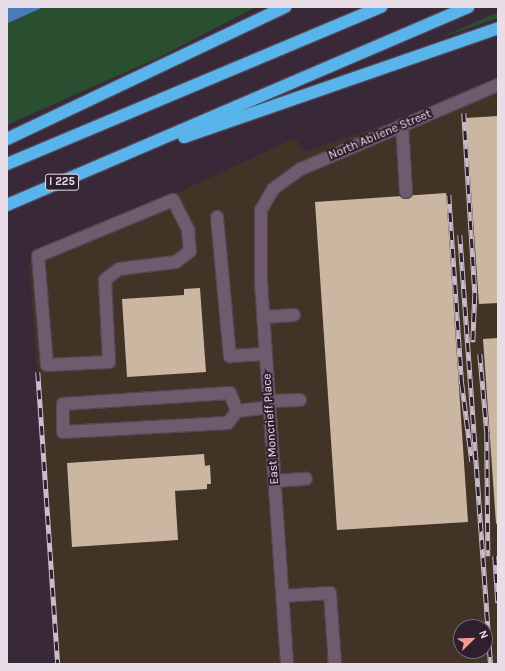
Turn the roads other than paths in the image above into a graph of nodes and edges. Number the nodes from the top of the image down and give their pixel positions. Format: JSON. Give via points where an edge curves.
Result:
{"nodes":[{"id":1,"x":284,"y":7,"type":"edge"},
{"id":2,"x":381,"y":7,"type":"edge"},
{"id":3,"x":468,"y":7,"type":"edge"},
{"id":4,"x":498,"y":28,"type":"edge"},
{"id":5,"x":498,"y":85,"type":"edge"},
{"id":6,"x":402,"y":126,"type":"junction"},
{"id":7,"x":7,"y":139,"type":"edge"},
{"id":8,"x":116,"y":160,"type":"junction"},
{"id":9,"x":7,"y":164,"type":"edge"},
{"id":10,"x":406,"y":192,"type":"dead end"},
{"id":11,"x":268,"y":195,"type":"joint"},
{"id":12,"x":173,"y":200,"type":"joint"},
{"id":13,"x":7,"y":205,"type":"edge"},
{"id":14,"x":217,"y":217,"type":"dead end"},
{"id":15,"x":294,"y":315,"type":"dead end"},
{"id":16,"x":264,"y":317,"type":"junction"},
{"id":17,"x":266,"y":354,"type":"junction"},
{"id":18,"x":300,"y":400,"type":"dead end"},
{"id":19,"x":270,"y":404,"type":"junction"},
{"id":20,"x":237,"y":411,"type":"junction"},
{"id":21,"x":306,"y":479,"type":"dead end"},
{"id":22,"x":275,"y":481,"type":"junction"},
{"id":23,"x":283,"y":596,"type":"junction"},
{"id":24,"x":287,"y":664,"type":"edge"},
{"id":25,"x":335,"y":664,"type":"edge"}],
"edges":[{"from":1,"to":7,"type":"highway"},
{"from":2,"to":9,"type":"highway"},
{"from":3,"to":8,"type":"highway"},
{"from":4,"to":8,"type":"highway"},
{"from":5,"to":6,"type":"street","name":"North Abilene Street"},
{"from":6,"to":10,"type":"street"},
{"from":6,"to":11,"type":"street","name":"North Abilene Street","via":[[301,169],[279,183]]},
{"from":8,"to":13,"type":"highway","number":"I 225"},
{"from":11,"to":16,"type":"street","name":"East Moncrieff Place","via":[[261,210],[260,225]]},
{"from":12,"to":12,"type":"street","via":[[188,230],[190,251],[176,262],[119,269],[105,280],[109,362],[47,365],[38,256]]},
{"from":14,"to":17,"type":"street","via":[[230,356]]},
{"from":15,"to":16,"type":"street"},
{"from":16,"to":17,"type":"street","name":"East Moncrieff Place"},
{"from":17,"to":19,"type":"street","name":"East Moncrieff Place"},
{"from":18,"to":19,"type":"street"},
{"from":19,"to":20,"type":"street"},
{"from":19,"to":22,"type":"street","name":"East Moncrieff Place"},
{"from":20,"to":20,"type":"street","via":[[230,393],[63,404],[63,432],[228,423]]},
{"from":21,"to":22,"type":"street"},
{"from":22,"to":23,"type":"street","name":"East Moncrieff Place"},
{"from":23,"to":24,"type":"street","name":"East Moncrieff Place"},
{"from":23,"to":25,"type":"street","via":[[330,592]]}]}
